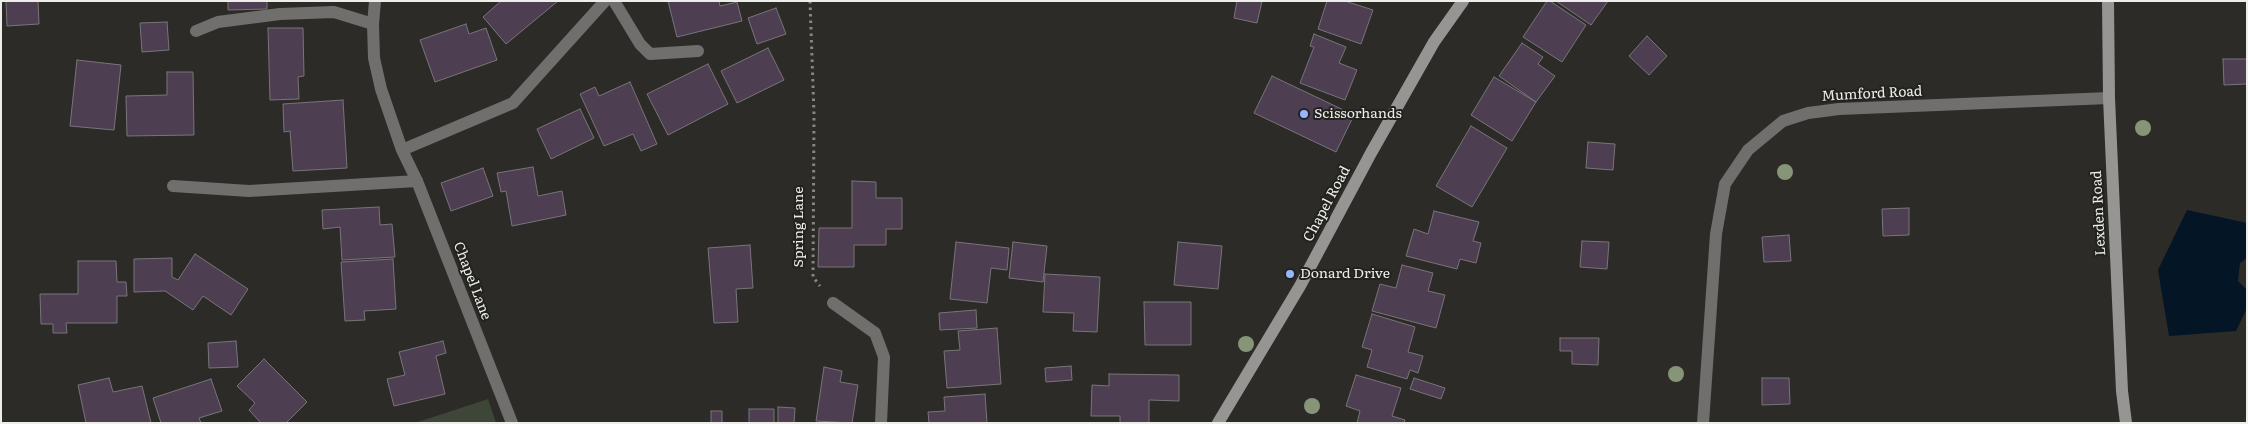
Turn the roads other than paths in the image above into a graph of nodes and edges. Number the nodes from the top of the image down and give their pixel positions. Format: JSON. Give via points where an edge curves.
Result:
{"nodes":[{"id":1,"x":375,"y":1,"type":"edge"},
{"id":2,"x":605,"y":1,"type":"edge"},
{"id":3,"x":614,"y":1,"type":"edge"},
{"id":4,"x":1463,"y":1,"type":"edge"},
{"id":5,"x":2108,"y":1,"type":"edge"},
{"id":6,"x":373,"y":24,"type":"junction"},
{"id":7,"x":196,"y":31,"type":"dead end"},
{"id":8,"x":698,"y":51,"type":"dead end"},
{"id":9,"x":2110,"y":98,"type":"junction"},
{"id":10,"x":402,"y":150,"type":"junction"},
{"id":11,"x":417,"y":180,"type":"junction"},
{"id":12,"x":172,"y":186,"type":"dead end"},
{"id":13,"x":833,"y":303,"type":"road end"},
{"id":14,"x":512,"y":423,"type":"edge"},
{"id":15,"x":881,"y":423,"type":"edge"},
{"id":16,"x":1219,"y":423,"type":"edge"},
{"id":17,"x":1703,"y":423,"type":"edge"},
{"id":18,"x":2126,"y":423,"type":"edge"}],
"edges":[{"from":1,"to":6,"type":"street","name":"Chapel Lane"},
{"from":2,"to":10,"type":"street","via":[[513,103]]},
{"from":3,"to":8,"type":"street","via":[[640,44],[650,54]]},
{"from":4,"to":16,"type":"street","name":"Chapel Road","via":[[1434,42],[1300,286]]},
{"from":5,"to":9,"type":"street","name":"Lexden Road"},
{"from":6,"to":7,"type":"street","via":[[334,12],[280,14],[218,22]]},
{"from":6,"to":10,"type":"street","name":"Chapel Lane","via":[[374,58],[381,89]]},
{"from":9,"to":17,"type":"street","name":"Mumford Road","via":[[1839,109],[1808,113],[1783,121],[1748,150],[1725,184],[1716,234]]},
{"from":9,"to":18,"type":"street","name":"Lexden Road"},
{"from":10,"to":11,"type":"street","name":"Chapel Lane"},
{"from":11,"to":12,"type":"street","via":[[248,191]]},
{"from":11,"to":14,"type":"street","name":"Chapel Lane"},
{"from":13,"to":15,"type":"street","via":[[875,333],[884,357]]}]}
